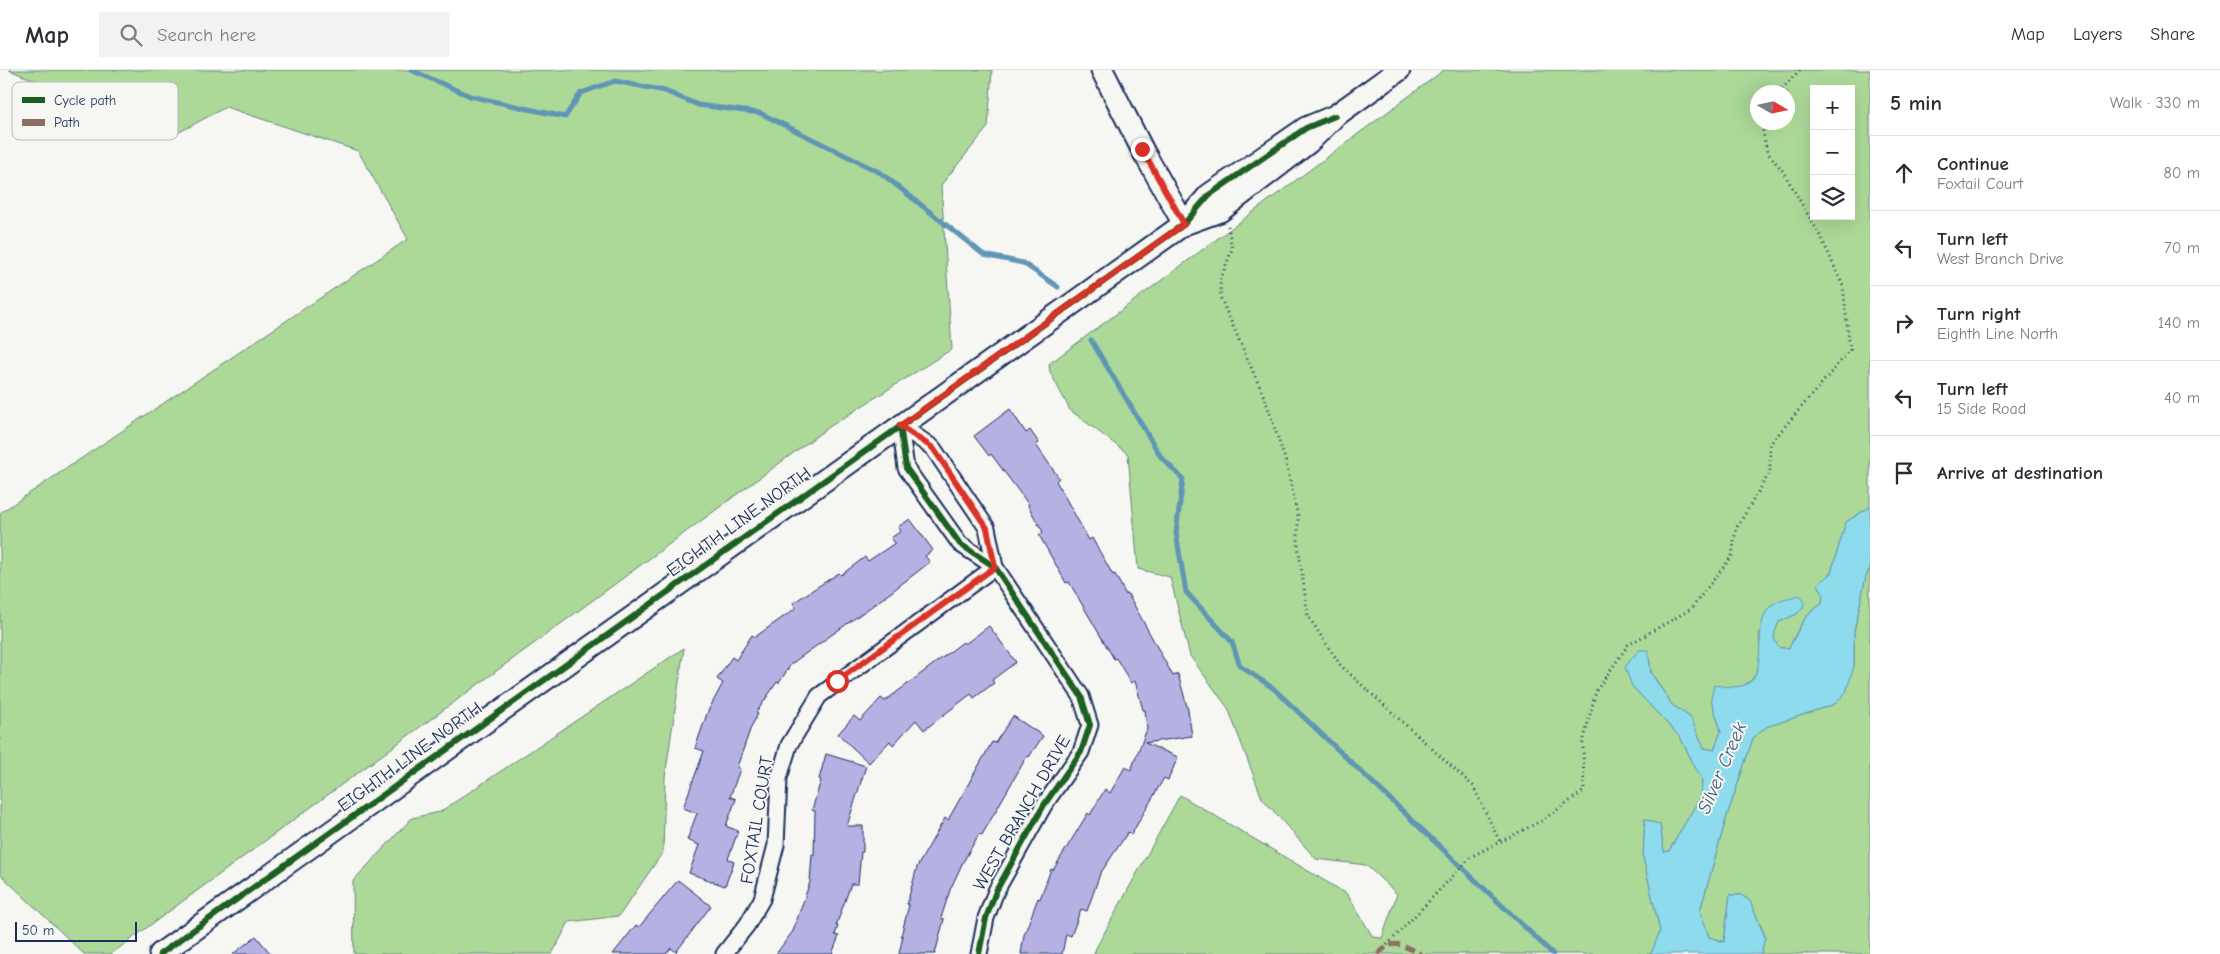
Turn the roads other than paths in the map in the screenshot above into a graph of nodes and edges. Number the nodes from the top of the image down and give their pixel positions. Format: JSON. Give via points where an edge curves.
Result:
{"nodes":[{"id":1,"x":1102,"y":70,"type":"edge"},
{"id":2,"x":1399,"y":70,"type":"edge"},
{"id":3,"x":1184,"y":224,"type":"junction"},
{"id":4,"x":900,"y":426,"type":"junction"},
{"id":5,"x":995,"y":567,"type":"junction"},
{"id":6,"x":160,"y":954,"type":"edge"},
{"id":7,"x":724,"y":954,"type":"edge"},
{"id":8,"x":979,"y":954,"type":"edge"}],
"edges":[{"from":1,"to":3,"type":"street"},
{"from":2,"to":3,"type":"street","name":"EIGHTH LINE NORTH","via":[[1335,116],[1306,128],[1217,190]]},
{"from":3,"to":4,"type":"street","name":"EIGHTH LINE NORTH"},
{"from":4,"to":5,"type":"street","name":"WEST BRANCH DRIVE","via":[[933,448],[987,528]]},
{"from":4,"to":5,"type":"street","name":"WEST BRANCH DRIVE","via":[[906,468],[960,544]]},
{"from":4,"to":6,"type":"street","name":"EIGHTH LINE NORTH"},
{"from":5,"to":7,"type":"street","name":"FOXTAIL COURT","via":[[819,696],[789,745],[779,778],[776,845],[762,899],[747,926]]},
{"from":5,"to":8,"type":"street","name":"WEST BRANCH DRIVE","via":[[1081,696],[1090,725],[1081,752],[1044,806],[996,891],[986,918]]}]}
